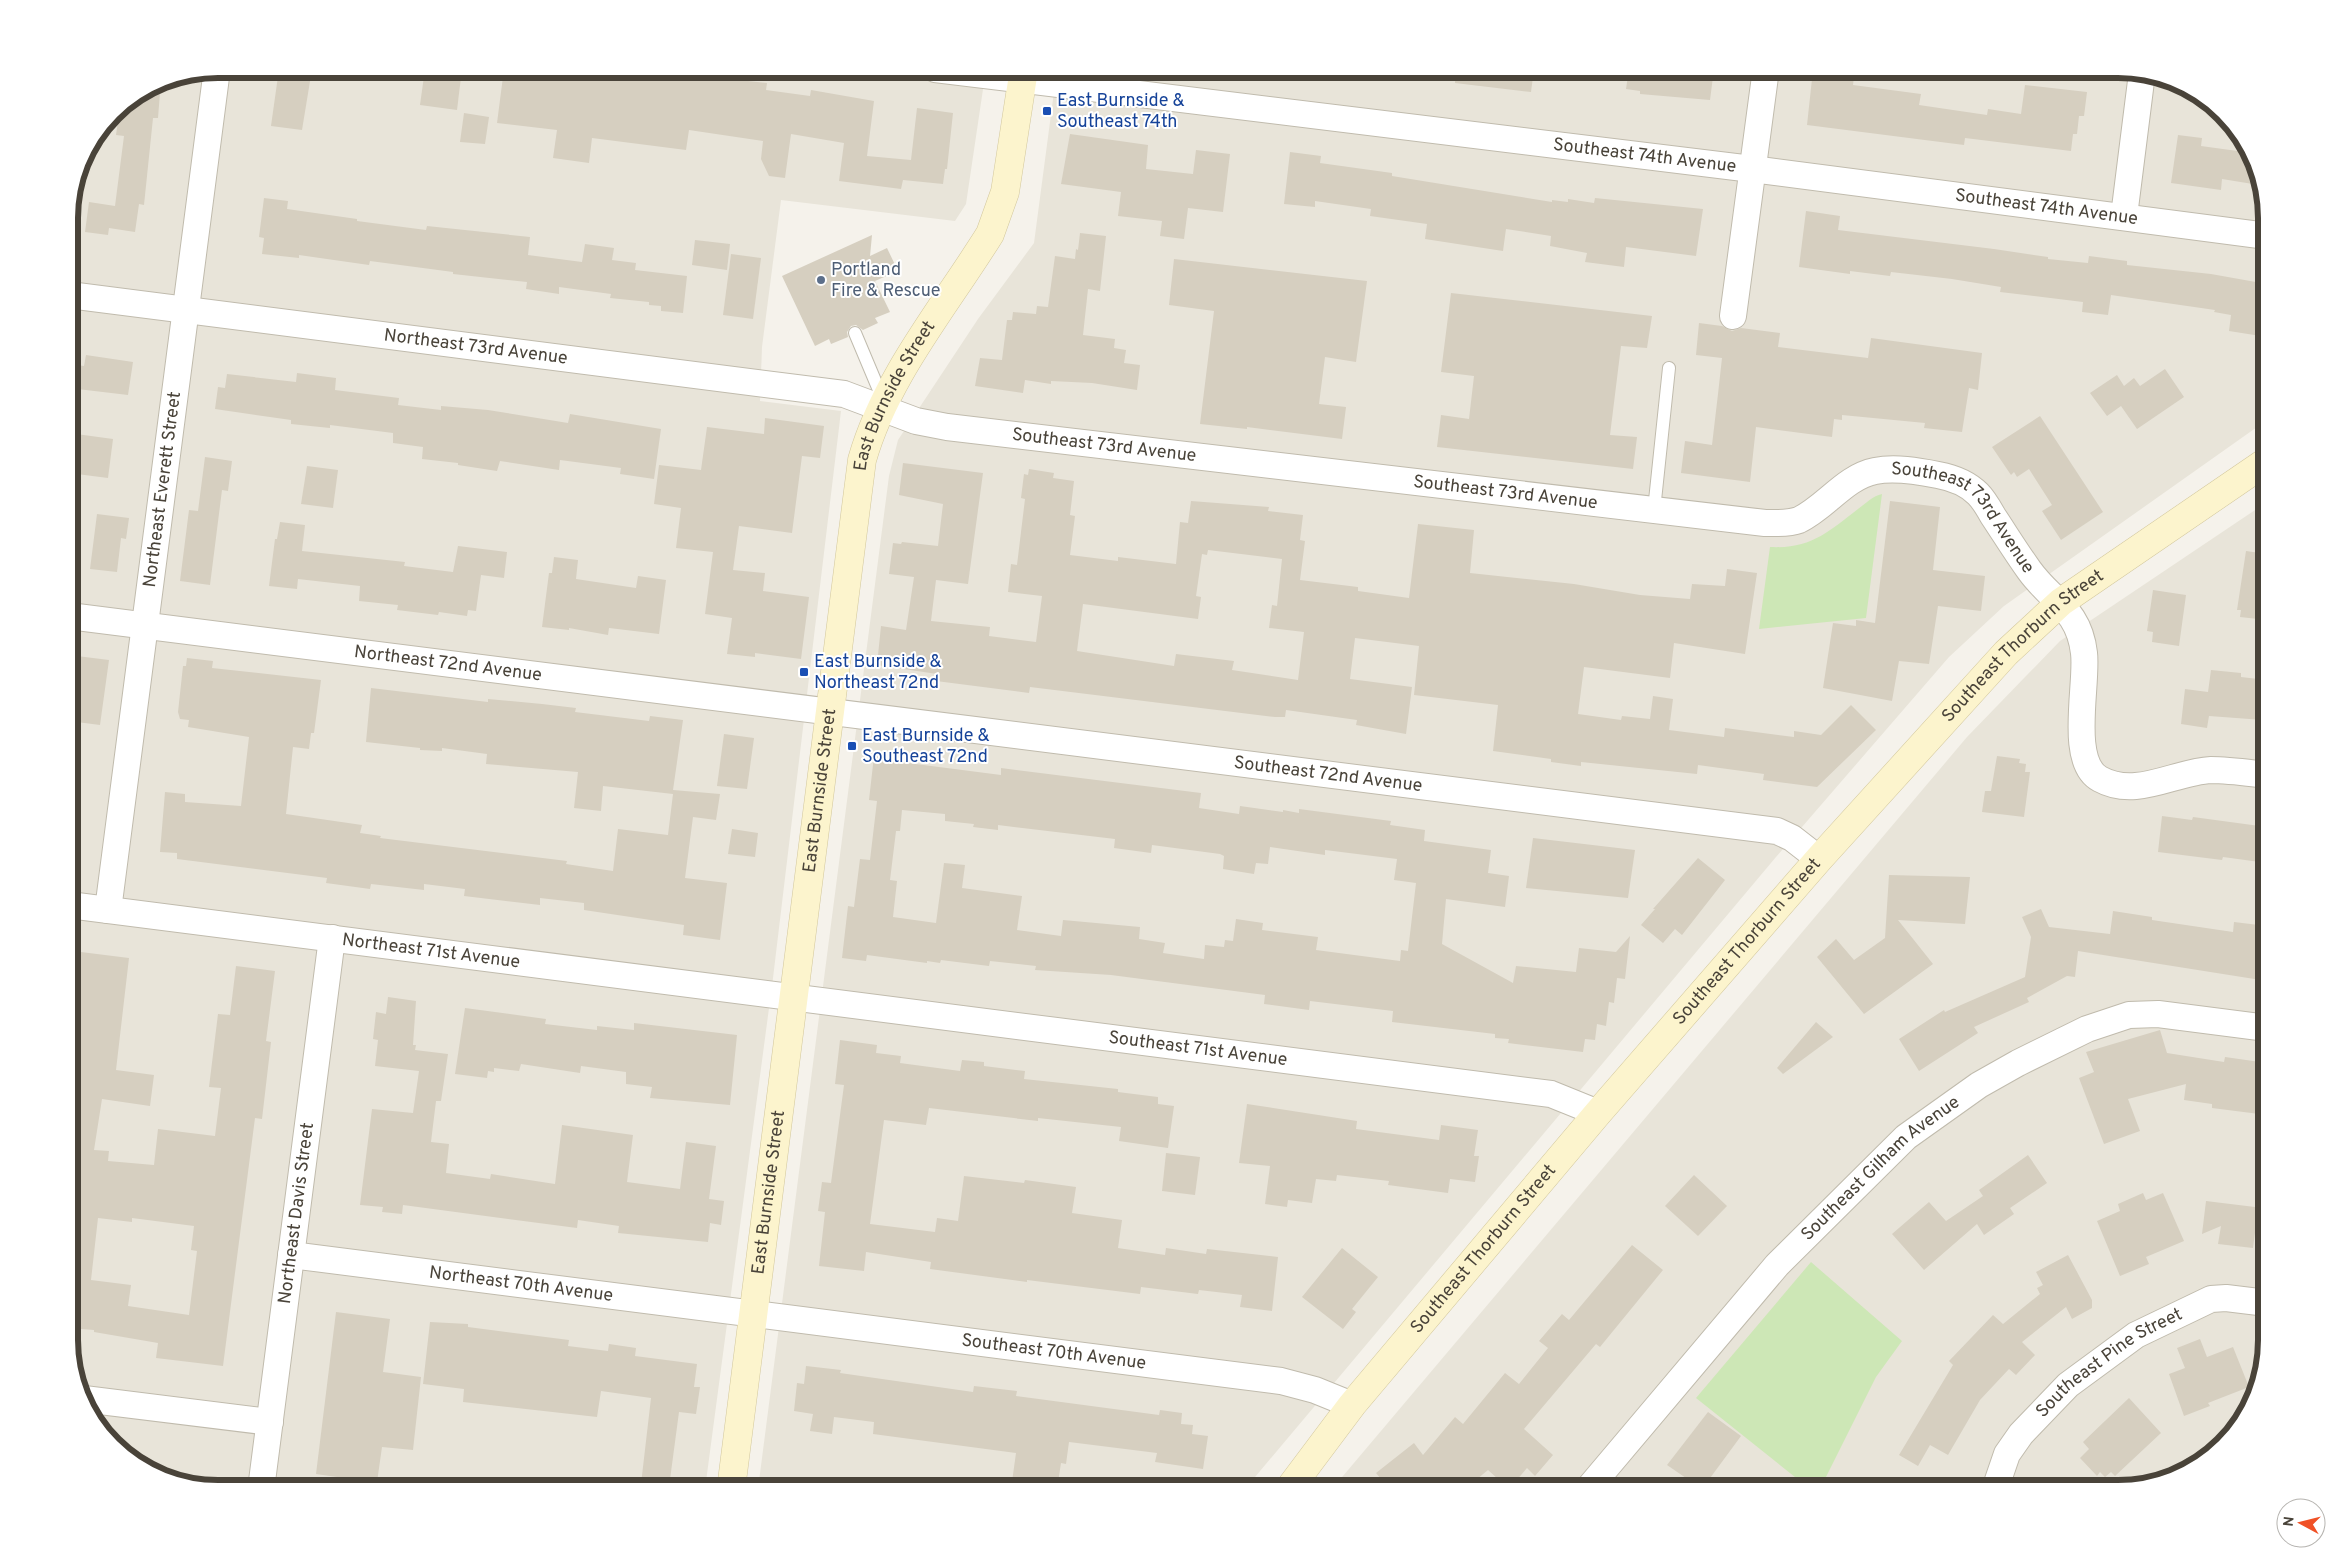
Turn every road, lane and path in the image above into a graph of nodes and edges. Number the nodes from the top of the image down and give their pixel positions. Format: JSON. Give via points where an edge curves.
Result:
{"nodes":[{"id":1,"x":216,"y":78,"type":"edge"},
{"id":2,"x":1022,"y":78,"type":"edge"},
{"id":3,"x":1054,"y":78,"type":"edge"},
{"id":4,"x":1765,"y":78,"type":"edge"},
{"id":5,"x":2141,"y":79,"type":"edge"},
{"id":6,"x":1752,"y":169,"type":"junction"},
{"id":7,"x":2124,"y":216,"type":"junction"},
{"id":8,"x":2258,"y":235,"type":"edge"},
{"id":9,"x":78,"y":296,"type":"edge"},
{"id":10,"x":187,"y":310,"type":"junction"},
{"id":11,"x":1733,"y":316,"type":"dead end"},
{"id":12,"x":855,"y":333,"type":"dead end"},
{"id":13,"x":1669,"y":368,"type":"dead end"},
{"id":14,"x":882,"y":404,"type":"junction"},
{"id":15,"x":2258,"y":467,"type":"edge"},
{"id":16,"x":1654,"y":510,"type":"junction"},
{"id":17,"x":2061,"y":602,"type":"junction"},
{"id":18,"x":78,"y":617,"type":"edge"},
{"id":19,"x":144,"y":626,"type":"junction"},
{"id":20,"x":829,"y":712,"type":"junction"},
{"id":21,"x":2258,"y":774,"type":"edge"},
{"id":22,"x":1819,"y":859,"type":"junction"},
{"id":23,"x":78,"y":906,"type":"edge"},
{"id":24,"x":108,"y":910,"type":"junction"},
{"id":25,"x":332,"y":938,"type":"junction"},
{"id":26,"x":793,"y":997,"type":"junction"},
{"id":27,"x":2258,"y":1027,"type":"edge"},
{"id":28,"x":1598,"y":1113,"type":"junction"},
{"id":29,"x":291,"y":1255,"type":"junction"},
{"id":30,"x":2258,"y":1302,"type":"edge"},
{"id":31,"x":753,"y":1313,"type":"junction"},
{"id":32,"x":91,"y":1400,"type":"edge"},
{"id":33,"x":1352,"y":1405,"type":"junction"},
{"id":34,"x":270,"y":1422,"type":"junction"},
{"id":35,"x":262,"y":1480,"type":"edge"},
{"id":36,"x":731,"y":1480,"type":"edge"},
{"id":37,"x":1296,"y":1480,"type":"edge"},
{"id":38,"x":1596,"y":1480,"type":"edge"},
{"id":39,"x":1998,"y":1480,"type":"edge"}],
"edges":[{"from":1,"to":10,"type":"street","name":"Northeast Everett Street"},
{"from":2,"to":14,"type":"street","name":"East Burnside Street","via":[[1005,192],[996,221]]},
{"from":3,"to":6,"type":"street","name":"Southeast 74th Avenue"},
{"from":4,"to":6,"type":"street"},
{"from":5,"to":7,"type":"street"},
{"from":6,"to":7,"type":"street","name":"Southeast 74th Avenue"},
{"from":6,"to":11,"type":"street"},
{"from":7,"to":8,"type":"street","name":"Southeast 74th Avenue"},
{"from":9,"to":10,"type":"street","name":"Northeast 73rd Avenue"},
{"from":10,"to":14,"type":"street","name":"Northeast 73rd Avenue","via":[[844,394]]},
{"from":10,"to":19,"type":"street","name":"Northeast Everett Street"},
{"from":12,"to":14,"type":"lane"},
{"from":13,"to":16,"type":"lane"},
{"from":14,"to":16,"type":"street","name":"Southeast 73rd Avenue","via":[[916,421],[947,427]]},
{"from":14,"to":20,"type":"street","name":"East Burnside Street","via":[[870,434],[857,487]]},
{"from":15,"to":17,"type":"street","name":"Southeast Thorburn Street"},
{"from":16,"to":17,"type":"street","name":"Southeast 73rd Avenue","via":[[1784,523],[1798,520],[1854,479],[1873,471],[1893,469],[1940,475],[1962,481],[1979,495],[2030,572]]},
{"from":17,"to":21,"type":"street","via":[[2081,637],[2084,654],[2081,739],[2086,761],[2098,778],[2115,786],[2137,786],[2210,770]]},
{"from":17,"to":22,"type":"street","name":"Southeast Thorburn Street","via":[[2006,653]]},
{"from":18,"to":19,"type":"street","name":"Northeast 72nd Avenue"},
{"from":19,"to":20,"type":"street","name":"Northeast 72nd Avenue"},
{"from":19,"to":24,"type":"street","name":"Northeast Everett Street"},
{"from":20,"to":22,"type":"street","name":"Southeast 72nd Avenue","via":[[1777,831]]},
{"from":20,"to":26,"type":"street","name":"East Burnside Street"},
{"from":22,"to":28,"type":"street","name":"Southeast Thorburn Street"},
{"from":23,"to":24,"type":"street","name":"Northeast 71st Avenue"},
{"from":24,"to":25,"type":"street","name":"Northeast 71st Avenue"},
{"from":25,"to":26,"type":"street","name":"Northeast 71st Avenue"},
{"from":25,"to":29,"type":"street","name":"Northeast Davis Street"},
{"from":26,"to":28,"type":"street","name":"Southeast 71st Avenue","via":[[1551,1094]]},
{"from":26,"to":31,"type":"street","name":"East Burnside Street"},
{"from":27,"to":38,"type":"street","name":"Southeast Gilham Avenue","via":[[2158,1014],[2130,1015],[2087,1029],[1979,1085],[1906,1137],[1777,1266]]},
{"from":28,"to":33,"type":"street","name":"Southeast Thorburn Street"},
{"from":29,"to":31,"type":"street","name":"Northeast 70th Avenue"},
{"from":29,"to":34,"type":"street","name":"Northeast Davis Street"},
{"from":30,"to":39,"type":"street","name":"Southeast Pine Street","via":[[2211,1299],[2136,1335],[2068,1385],[2021,1434],[2007,1454]]},
{"from":31,"to":33,"type":"street","name":"Southeast 70th Avenue","via":[[1281,1381]]},
{"from":31,"to":36,"type":"street","name":"East Burnside Street"},
{"from":32,"to":34,"type":"street"},
{"from":33,"to":37,"type":"street","name":"Southeast Thorburn Street"},
{"from":34,"to":35,"type":"street","name":"Northeast Davis Street"}]}
